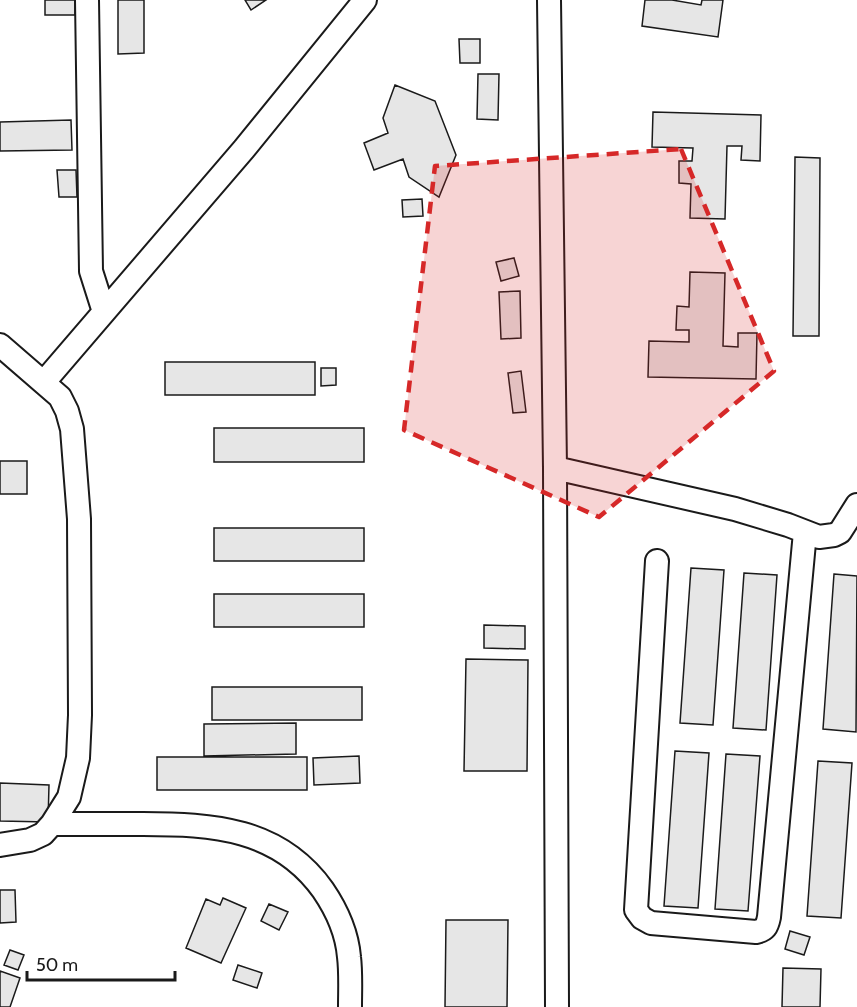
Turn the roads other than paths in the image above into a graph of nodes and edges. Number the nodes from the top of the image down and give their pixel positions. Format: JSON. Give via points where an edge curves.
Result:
{"nodes":[{"id":1,"x":87,"y":0,"type":"edge"},
{"id":2,"x":365,"y":0,"type":"edge"},
{"id":3,"x":549,"y":0,"type":"edge"},
{"id":4,"x":104,"y":312,"type":"junction"},
{"id":5,"x":0,"y":345,"type":"edge"},
{"id":6,"x":45,"y":382,"type":"junction"},
{"id":7,"x":555,"y":468,"type":"junction"},
{"id":8,"x":857,"y":505,"type":"edge"},
{"id":9,"x":805,"y":532,"type":"junction"},
{"id":10,"x":657,"y":561,"type":"dead end"},
{"id":11,"x":52,"y":824,"type":"junction"},
{"id":12,"x":0,"y":845,"type":"edge"},
{"id":13,"x":350,"y":1007,"type":"edge"},
{"id":14,"x":557,"y":1007,"type":"edge"}],
"edges":[{"from":1,"to":4,"type":"street","via":[[91,271]]},
{"from":2,"to":4,"type":"street"},
{"from":3,"to":7,"type":"street"},
{"from":4,"to":6,"type":"street"},
{"from":5,"to":6,"type":"street"},
{"from":6,"to":11,"type":"street","via":[[60,397],[72,429],[79,519],[78,758],[69,797]]},
{"from":7,"to":9,"type":"street","via":[[735,509]]},
{"from":7,"to":14,"type":"street"},
{"from":8,"to":9,"type":"street","via":[[848,522],[834,535],[819,537]]},
{"from":9,"to":10,"type":"street","via":[[769,917],[764,930],[756,932],[651,923],[636,910]]},
{"from":11,"to":12,"type":"street","via":[[30,840]]},
{"from":11,"to":13,"type":"street","via":[[192,824],[249,834],[275,847],[313,877],[342,926],[349,956]]}]}
